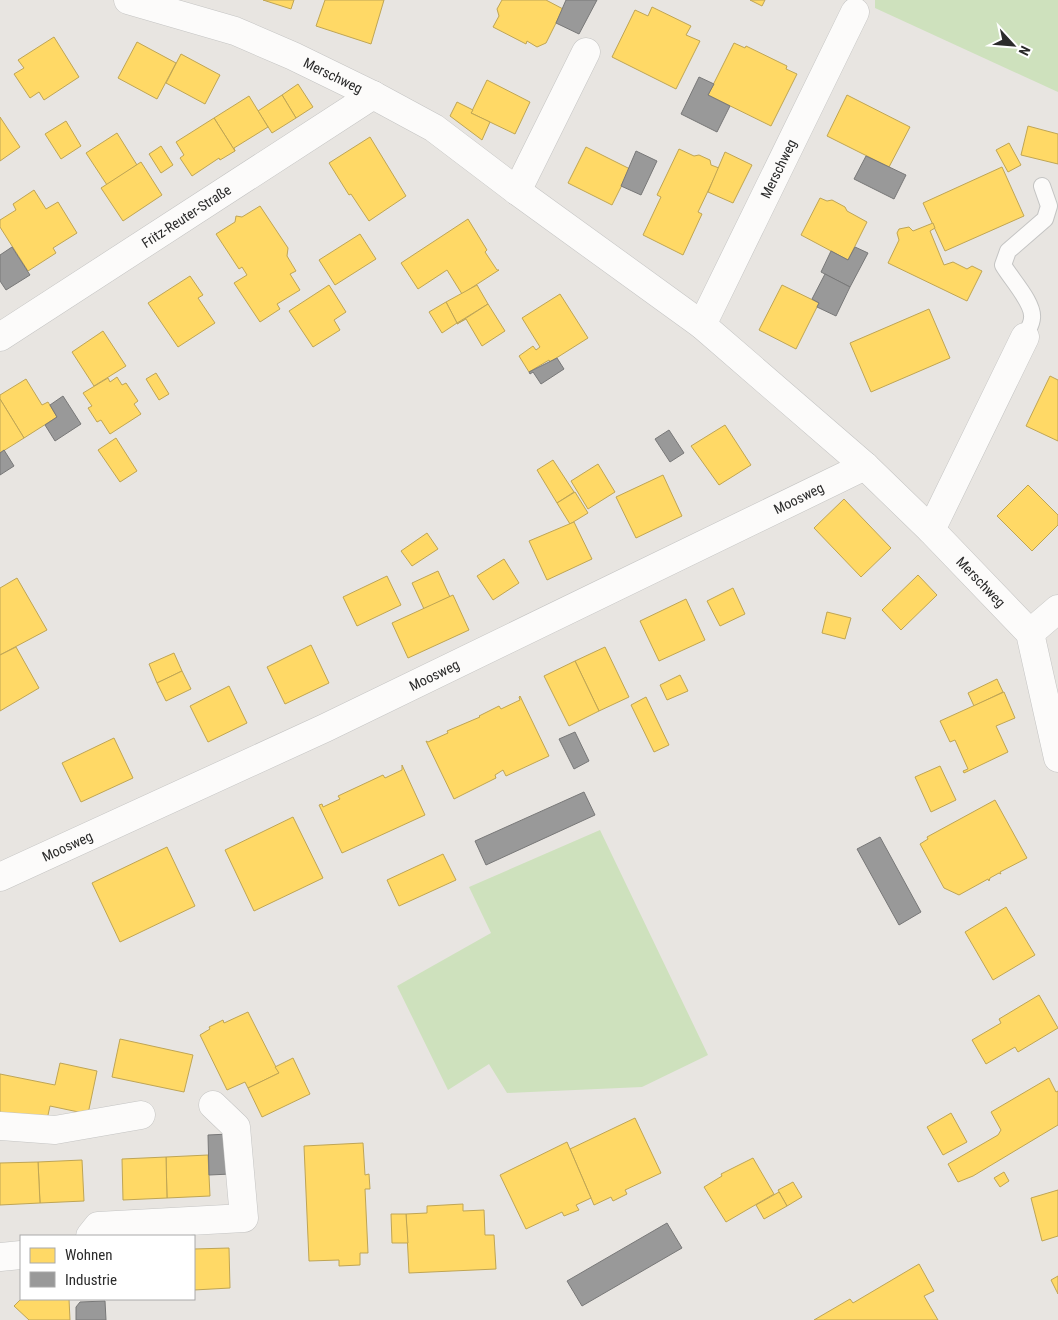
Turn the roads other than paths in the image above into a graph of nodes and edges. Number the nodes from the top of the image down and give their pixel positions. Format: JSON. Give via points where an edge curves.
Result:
{"nodes":[{"id":1,"x":128,"y":0,"type":"edge"},
{"id":2,"x":855,"y":12,"type":"dead end"},
{"id":3,"x":586,"y":52,"type":"dead end"},
{"id":4,"x":373,"y":95,"type":"junction"},
{"id":5,"x":1042,"y":186,"type":"dead end"},
{"id":6,"x":517,"y":191,"type":"junction"},
{"id":7,"x":702,"y":326,"type":"junction"},
{"id":8,"x":0,"y":337,"type":"edge"},
{"id":9,"x":1025,"y":337,"type":"joint"},
{"id":10,"x":865,"y":466,"type":"junction"},
{"id":11,"x":931,"y":530,"type":"junction"},
{"id":12,"x":1058,"y":609,"type":"edge"},
{"id":13,"x":1030,"y":633,"type":"junction"},
{"id":14,"x":1058,"y":758,"type":"edge"},
{"id":15,"x":0,"y":877,"type":"edge"},
{"id":16,"x":213,"y":1105,"type":"dead end"},
{"id":17,"x":141,"y":1115,"type":"dead end"},
{"id":18,"x":0,"y":1126,"type":"edge"},
{"id":19,"x":91,"y":1235,"type":"edge"},
{"id":20,"x":20,"y":1255,"type":"edge"},
{"id":21,"x":0,"y":1257,"type":"edge"}],
"edges":[{"from":1,"to":4,"type":"street","name":"Merschweg","via":[[235,31]]},
{"from":2,"to":7,"type":"street","name":"Merschweg"},
{"from":3,"to":6,"type":"street"},
{"from":4,"to":6,"type":"street","name":"Merschweg","via":[[434,128]]},
{"from":4,"to":8,"type":"street","name":"Fritz-Reuter-Straße"},
{"from":5,"to":9,"type":"lane","via":[[1049,206],[1045,219],[1008,251],[1004,265],[1030,304],[1032,318]]},
{"from":6,"to":7,"type":"street","name":"Merschweg"},
{"from":7,"to":10,"type":"street","name":"Merschweg"},
{"from":9,"to":11,"type":"street"},
{"from":10,"to":11,"type":"street","name":"Merschweg"},
{"from":10,"to":15,"type":"street","name":"Moosweg","via":[[324,728]]},
{"from":11,"to":13,"type":"street","name":"Merschweg"},
{"from":12,"to":13,"type":"street"},
{"from":13,"to":14,"type":"street"},
{"from":16,"to":19,"type":"street","via":[[236,1127],[244,1218],[98,1226]]},
{"from":17,"to":18,"type":"street","via":[[55,1130]]},
{"from":20,"to":21,"type":"street"}]}
